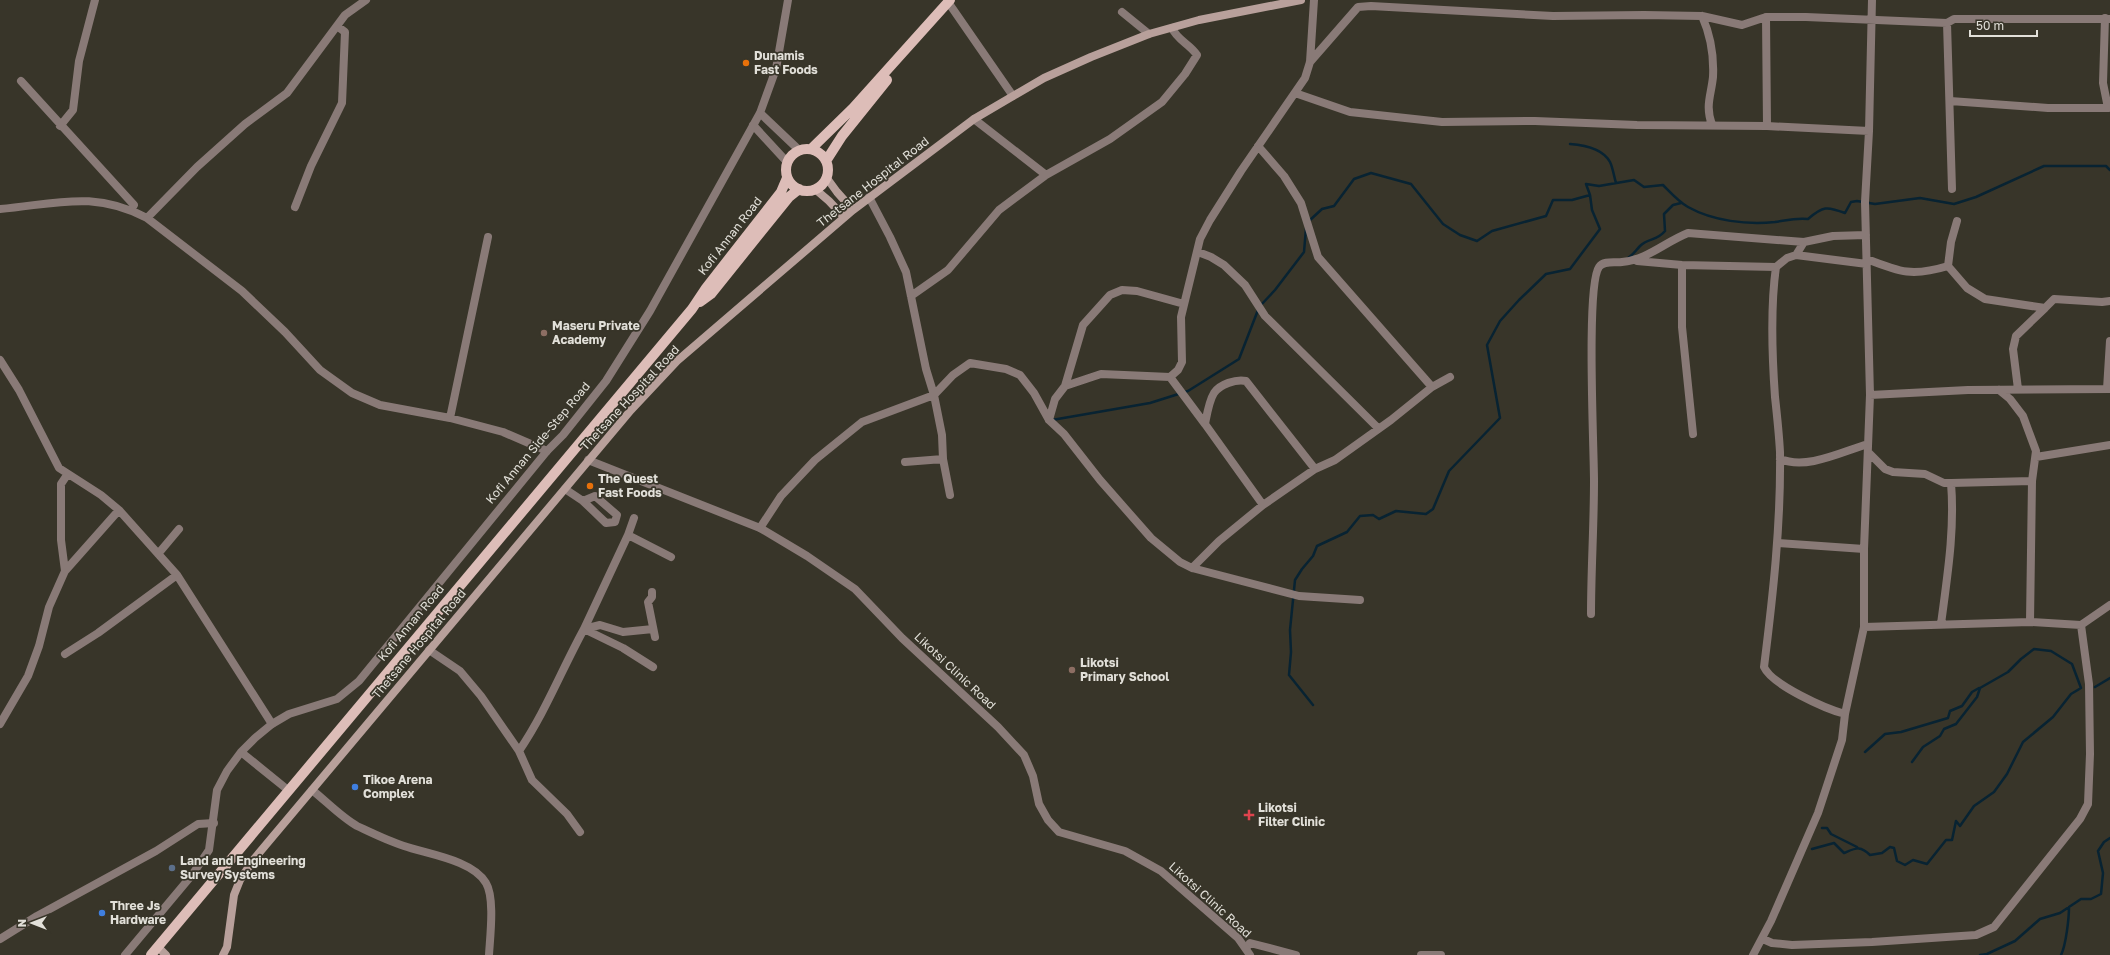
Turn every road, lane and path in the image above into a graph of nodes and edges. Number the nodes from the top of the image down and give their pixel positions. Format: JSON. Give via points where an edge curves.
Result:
{"nodes":[{"id":1,"x":95,"y":0,"type":"edge"},
{"id":2,"x":366,"y":0,"type":"edge"},
{"id":3,"x":788,"y":0,"type":"edge"},
{"id":4,"x":1301,"y":0,"type":"edge"},
{"id":5,"x":1314,"y":0,"type":"edge"},
{"id":6,"x":1872,"y":0,"type":"edge"},
{"id":7,"x":949,"y":1,"type":"edge"},
{"id":8,"x":1122,"y":12,"type":"dead end"},
{"id":9,"x":1702,"y":16,"type":"junction"},
{"id":10,"x":1766,"y":17,"type":"junction"},
{"id":11,"x":1871,"y":19,"type":"junction"},
{"id":12,"x":2108,"y":19,"type":"edge"},
{"id":13,"x":1947,"y":23,"type":"junction"},
{"id":14,"x":337,"y":26,"type":"junction"},
{"id":15,"x":1172,"y":28,"type":"junction"},
{"id":16,"x":1149,"y":34,"type":"junction"},
{"id":17,"x":910,"y":47,"type":"junction"},
{"id":18,"x":1310,"y":62,"type":"junction"},
{"id":19,"x":21,"y":81,"type":"dead end"},
{"id":20,"x":1295,"y":93,"type":"junction"},
{"id":21,"x":1013,"y":96,"type":"junction"},
{"id":22,"x":1950,"y":102,"type":"junction"},
{"id":23,"x":760,"y":113,"type":"junction"},
{"id":24,"x":974,"y":119,"type":"junction"},
{"id":25,"x":753,"y":125,"type":"junction"},
{"id":26,"x":1712,"y":125,"type":"junction"},
{"id":27,"x":60,"y":126,"type":"junction"},
{"id":28,"x":1768,"y":126,"type":"junction"},
{"id":29,"x":1869,"y":131,"type":"junction"},
{"id":30,"x":1258,"y":146,"type":"junction"},
{"id":31,"x":811,"y":149,"type":"junction"},
{"id":32,"x":799,"y":150,"type":"junction"},
{"id":33,"x":826,"y":161,"type":"junction"},
{"id":34,"x":787,"y":162,"type":"junction"},
{"id":35,"x":1046,"y":175,"type":"junction"},
{"id":36,"x":826,"y":177,"type":"junction"},
{"id":37,"x":787,"y":178,"type":"junction"},
{"id":38,"x":815,"y":189,"type":"junction"},
{"id":39,"x":1952,"y":189,"type":"dead end"},
{"id":40,"x":799,"y":190,"type":"junction"},
{"id":41,"x":869,"y":197,"type":"junction"},
{"id":42,"x":295,"y":208,"type":"dead end"},
{"id":43,"x":0,"y":209,"type":"edge"},
{"id":44,"x":131,"y":210,"type":"junction"},
{"id":45,"x":853,"y":210,"type":"junction"},
{"id":46,"x":147,"y":218,"type":"junction"},
{"id":47,"x":844,"y":218,"type":"junction"},
{"id":48,"x":1957,"y":221,"type":"dead end"},
{"id":49,"x":1866,"y":234,"type":"junction"},
{"id":50,"x":488,"y":237,"type":"dead end"},
{"id":51,"x":1804,"y":242,"type":"junction"},
{"id":52,"x":1198,"y":252,"type":"junction"},
{"id":53,"x":1796,"y":255,"type":"junction"},
{"id":54,"x":1636,"y":261,"type":"junction"},
{"id":55,"x":1867,"y":262,"type":"junction"},
{"id":56,"x":1682,"y":265,"type":"junction"},
{"id":57,"x":1948,"y":266,"type":"junction"},
{"id":58,"x":1776,"y":267,"type":"junction"},
{"id":59,"x":911,"y":296,"type":"junction"},
{"id":60,"x":2110,"y":301,"type":"edge"},
{"id":61,"x":1184,"y":304,"type":"junction"},
{"id":62,"x":2045,"y":308,"type":"junction"},
{"id":63,"x":692,"y":309,"type":"junction"},
{"id":64,"x":2110,"y":341,"type":"edge"},
{"id":65,"x":0,"y":360,"type":"edge"},
{"id":66,"x":1170,"y":377,"type":"junction"},
{"id":67,"x":1450,"y":378,"type":"dead end"},
{"id":68,"x":1064,"y":386,"type":"junction"},
{"id":69,"x":1432,"y":387,"type":"junction"},
{"id":70,"x":2018,"y":389,"type":"junction"},
{"id":71,"x":2109,"y":389,"type":"edge"},
{"id":72,"x":2000,"y":390,"type":"junction"},
{"id":73,"x":934,"y":395,"type":"junction"},
{"id":74,"x":1870,"y":395,"type":"junction"},
{"id":75,"x":450,"y":418,"type":"junction"},
{"id":76,"x":1049,"y":420,"type":"junction"},
{"id":77,"x":1204,"y":424,"type":"junction"},
{"id":78,"x":1378,"y":428,"type":"junction"},
{"id":79,"x":1693,"y":434,"type":"dead end"},
{"id":80,"x":2110,"y":445,"type":"edge"},
{"id":81,"x":1868,"y":448,"type":"junction"},
{"id":82,"x":547,"y":451,"type":"junction"},
{"id":83,"x":2036,"y":456,"type":"junction"},
{"id":84,"x":943,"y":459,"type":"junction"},
{"id":85,"x":1780,"y":459,"type":"junction"},
{"id":86,"x":588,"y":460,"type":"junction"},
{"id":87,"x":906,"y":462,"type":"dead end"},
{"id":88,"x":1315,"y":469,"type":"junction"},
{"id":89,"x":67,"y":475,"type":"junction"},
{"id":90,"x":2032,"y":481,"type":"junction"},
{"id":91,"x":1951,"y":483,"type":"junction"},
{"id":92,"x":565,"y":488,"type":"junction"},
{"id":93,"x":950,"y":495,"type":"dead end"},
{"id":94,"x":583,"y":501,"type":"dead end"},
{"id":95,"x":1263,"y":505,"type":"junction"},
{"id":96,"x":119,"y":510,"type":"junction"},
{"id":97,"x":634,"y":518,"type":"dead end"},
{"id":98,"x":760,"y":528,"type":"junction"},
{"id":99,"x":179,"y":529,"type":"dead end"},
{"id":100,"x":628,"y":535,"type":"junction"},
{"id":101,"x":1777,"y":543,"type":"junction"},
{"id":102,"x":1864,"y":549,"type":"junction"},
{"id":103,"x":158,"y":554,"type":"junction"},
{"id":104,"x":670,"y":557,"type":"dead end"},
{"id":105,"x":1192,"y":568,"type":"junction"},
{"id":106,"x":65,"y":571,"type":"junction"},
{"id":107,"x":177,"y":575,"type":"junction"},
{"id":108,"x":652,"y":592,"type":"dead end"},
{"id":109,"x":1360,"y":600,"type":"dead end"},
{"id":110,"x":2110,"y":605,"type":"edge"},
{"id":111,"x":1591,"y":614,"type":"dead end"},
{"id":112,"x":2030,"y":622,"type":"junction"},
{"id":113,"x":1941,"y":624,"type":"junction"},
{"id":114,"x":2081,"y":626,"type":"junction"},
{"id":115,"x":1864,"y":627,"type":"junction"},
{"id":116,"x":584,"y":629,"type":"junction"},
{"id":117,"x":429,"y":650,"type":"junction"},
{"id":118,"x":65,"y":654,"type":"dead end"},
{"id":119,"x":653,"y":667,"type":"dead end"},
{"id":120,"x":1845,"y":714,"type":"junction"},
{"id":121,"x":0,"y":724,"type":"edge"},
{"id":122,"x":272,"y":724,"type":"junction"},
{"id":123,"x":519,"y":751,"type":"junction"},
{"id":124,"x":242,"y":752,"type":"junction"},
{"id":125,"x":288,"y":790,"type":"junction"},
{"id":126,"x":312,"y":790,"type":"junction"},
{"id":127,"x":214,"y":823,"type":"junction"},
{"id":128,"x":580,"y":832,"type":"dead end"},
{"id":129,"x":0,"y":939,"type":"edge"},
{"id":130,"x":1763,"y":939,"type":"junction"},
{"id":131,"x":158,"y":947,"type":"junction"},
{"id":132,"x":1248,"y":951,"type":"edge"},
{"id":133,"x":125,"y":955,"type":"edge"},
{"id":134,"x":151,"y":955,"type":"edge"},
{"id":135,"x":166,"y":955,"type":"edge"},
{"id":136,"x":224,"y":955,"type":"edge"},
{"id":137,"x":489,"y":955,"type":"edge"},
{"id":138,"x":1296,"y":955,"type":"edge"},
{"id":139,"x":1420,"y":955,"type":"edge"},
{"id":140,"x":1441,"y":955,"type":"edge"},
{"id":141,"x":1753,"y":955,"type":"edge"}],
"edges":[{"from":1,"to":27,"type":"street","via":[[79,61],[73,110]]},
{"from":2,"to":14,"type":"street","via":[[345,15]]},
{"from":3,"to":23,"type":"street","name":"Kofi Annan Side-Step Road","via":[[776,69]]},
{"from":4,"to":15,"type":"main road","name":"Thetsane Hospital Road","via":[[1199,20]]},
{"from":5,"to":18,"type":"street"},
{"from":6,"to":11,"type":"street"},
{"from":7,"to":17,"type":"main road"},
{"from":7,"to":21,"type":"street"},
{"from":8,"to":16,"type":"street"},
{"from":9,"to":10,"type":"street","via":[[1742,25]]},
{"from":9,"to":18,"type":"street","via":[[1553,16],[1358,7]]},
{"from":9,"to":26,"type":"street","via":[[1710,42],[1713,76],[1708,113]]},
{"from":10,"to":11,"type":"street"},
{"from":10,"to":28,"type":"street"},
{"from":11,"to":13,"type":"street"},
{"from":11,"to":29,"type":"street"},
{"from":12,"to":13,"type":"street","via":[[1954,19]]},
{"from":12,"to":22,"type":"street","via":[[2103,83],[2108,108],[2048,108]]},
{"from":13,"to":22,"type":"street"},
{"from":14,"to":42,"type":"street","via":[[345,32],[342,102],[311,166]]},
{"from":14,"to":46,"type":"street","via":[[287,93],[246,124],[197,167]]},
{"from":15,"to":16,"type":"main road","name":"Thetsane Hospital Road"},
{"from":15,"to":35,"type":"street","via":[[1175,36],[1192,47],[1197,55],[1162,102],[1110,139]]},
{"from":16,"to":21,"type":"main road","name":"Thetsane Hospital Road","via":[[1044,78]]},
{"from":17,"to":31,"type":"main road"},
{"from":17,"to":33,"type":"main road"},
{"from":18,"to":20,"type":"street","via":[[1305,78]]},
{"from":19,"to":27,"type":"street"},
{"from":20,"to":26,"type":"street","via":[[1350,112],[1442,122],[1535,121]]},
{"from":20,"to":30,"type":"street"},
{"from":21,"to":24,"type":"main road","name":"Thetsane Hospital Road"},
{"from":22,"to":39,"type":"street"},
{"from":23,"to":25,"type":"street","name":"Kofi Annan Side-Step Road"},
{"from":23,"to":32,"type":"street"},
{"from":24,"to":35,"type":"street"},
{"from":24,"to":41,"type":"main road","name":"Thetsane Hospital Road"},
{"from":25,"to":34,"type":"street"},
{"from":25,"to":82,"type":"street","name":"Kofi Annan Side-Step Road","via":[[650,311],[610,374],[563,435]]},
{"from":26,"to":28,"type":"street"},
{"from":27,"to":44,"type":"street","via":[[134,205]]},
{"from":28,"to":29,"type":"street"},
{"from":29,"to":49,"type":"street"},
{"from":30,"to":52,"type":"street","via":[[1210,220],[1200,239]]},
{"from":30,"to":69,"type":"street","via":[[1284,176],[1301,203],[1318,257]]},
{"from":31,"to":32,"type":"main road"},
{"from":31,"to":33,"type":"main road","via":[[817,151]]},
{"from":32,"to":34,"type":"main road"},
{"from":33,"to":36,"type":"main road"},
{"from":34,"to":37,"type":"main road"},
{"from":35,"to":59,"type":"street","via":[[998,210],[948,270]]},
{"from":36,"to":38,"type":"main road"},
{"from":36,"to":45,"type":"main road"},
{"from":37,"to":40,"type":"main road"},
{"from":37,"to":63,"type":"main road","name":"Kofi Annan Road","via":[[780,192]]},
{"from":38,"to":40,"type":"main road"},
{"from":38,"to":47,"type":"main road"},
{"from":40,"to":63,"type":"main road","name":"Kofi Annan Road","via":[[789,197],[710,294]]},
{"from":41,"to":45,"type":"main road","name":"Thetsane Hospital Road"},
{"from":41,"to":59,"type":"street","via":[[906,272]]},
{"from":43,"to":44,"type":"street","via":[[82,200],[102,201]]},
{"from":44,"to":46,"type":"street"},
{"from":45,"to":47,"type":"main road","name":"Thetsane Hospital Road"},
{"from":46,"to":75,"type":"street","via":[[242,291],[320,370],[341,386],[380,405]]},
{"from":47,"to":86,"type":"main road","name":"Thetsane Hospital Road","via":[[677,361]]},
{"from":48,"to":57,"type":"street"},
{"from":49,"to":51,"type":"street","via":[[1833,236]]},
{"from":49,"to":55,"type":"street"},
{"from":50,"to":75,"type":"street"},
{"from":51,"to":53,"type":"street"},
{"from":51,"to":54,"type":"street","via":[[1688,233]]},
{"from":52,"to":61,"type":"street"},
{"from":52,"to":78,"type":"street","via":[[1211,256],[1224,265],[1245,285],[1265,316]]},
{"from":53,"to":55,"type":"street"},
{"from":53,"to":58,"type":"street","via":[[1787,258]]},
{"from":54,"to":56,"type":"street"},
{"from":54,"to":111,"type":"street","via":[[1603,263],[1595,280],[1592,333],[1594,440]]},
{"from":55,"to":57,"type":"street","via":[[1911,273]]},
{"from":55,"to":74,"type":"street"},
{"from":56,"to":58,"type":"street"},
{"from":56,"to":79,"type":"street","via":[[1682,327]]},
{"from":57,"to":62,"type":"street","via":[[1967,288],[1985,299]]},
{"from":58,"to":85,"type":"street","via":[[1773,324]]},
{"from":59,"to":73,"type":"street","via":[[922,355]]},
{"from":60,"to":62,"type":"street","via":[[2054,299]]},
{"from":61,"to":66,"type":"street","via":[[1182,362]]},
{"from":61,"to":68,"type":"street","via":[[1137,291],[1122,290],[1110,295],[1083,325]]},
{"from":62,"to":70,"type":"street","via":[[2016,336],[2013,349]]},
{"from":63,"to":125,"type":"main road","name":"Kofi Annan Road"},
{"from":64,"to":71,"type":"street"},
{"from":65,"to":89,"type":"street","via":[[19,390],[59,468]]},
{"from":66,"to":68,"type":"street","via":[[1101,374]]},
{"from":66,"to":77,"type":"street"},
{"from":67,"to":69,"type":"street"},
{"from":68,"to":76,"type":"street","via":[[1055,399]]},
{"from":69,"to":78,"type":"street"},
{"from":70,"to":71,"type":"street"},
{"from":70,"to":72,"type":"street"},
{"from":72,"to":74,"type":"street"},
{"from":72,"to":83,"type":"street","via":[[2023,416],[2030,431]]},
{"from":73,"to":76,"type":"street","via":[[970,363],[1006,369],[1020,375],[1034,393]]},
{"from":73,"to":84,"type":"street","via":[[942,435]]},
{"from":73,"to":98,"type":"street","via":[[862,422],[815,460],[781,496]]},
{"from":74,"to":81,"type":"street"},
{"from":75,"to":82,"type":"street","via":[[503,432]]},
{"from":76,"to":105,"type":"street","via":[[1064,434],[1151,538],[1180,562]]},
{"from":77,"to":88,"type":"street","via":[[1214,393],[1234,381],[1246,381]]},
{"from":77,"to":95,"type":"street"},
{"from":78,"to":88,"type":"street","via":[[1335,460]]},
{"from":80,"to":83,"type":"street"},
{"from":81,"to":85,"type":"street","via":[[1811,461],[1790,463]]},
{"from":81,"to":91,"type":"street","via":[[1885,469],[1925,474],[1944,483]]},
{"from":81,"to":102,"type":"street"},
{"from":82,"to":122,"type":"street","name":"Kofi Annan Side-Step Road","via":[[359,681],[337,699],[290,714]]},
{"from":83,"to":90,"type":"street"},
{"from":84,"to":87,"type":"street"},
{"from":84,"to":93,"type":"street"},
{"from":85,"to":101,"type":"street"},
{"from":86,"to":92,"type":"main road","name":"Thetsane Hospital Road"},
{"from":86,"to":98,"type":"street","name":"Likotsi Clinic Road"},
{"from":88,"to":95,"type":"street"},
{"from":89,"to":96,"type":"street","via":[[101,495]]},
{"from":89,"to":106,"type":"street","via":[[61,484],[61,540]]},
{"from":90,"to":91,"type":"street"},
{"from":90,"to":112,"type":"street"},
{"from":91,"to":113,"type":"street","via":[[1949,565]]},
{"from":92,"to":94,"type":"street"},
{"from":92,"to":117,"type":"main road","name":"Thetsane Hospital Road"},
{"from":95,"to":105,"type":"street","via":[[1219,541]]},
{"from":96,"to":103,"type":"street"},
{"from":96,"to":106,"type":"street"},
{"from":97,"to":100,"type":"street"},
{"from":98,"to":132,"type":"street","name":"Likotsi Clinic Road","via":[[855,588],[902,638],[998,727],[1024,754],[1033,776],[1039,804],[1059,832],[1125,851],[1160,871],[1203,907]]},
{"from":99,"to":103,"type":"street"},
{"from":100,"to":104,"type":"street"},
{"from":100,"to":116,"type":"street"},
{"from":101,"to":102,"type":"street"},
{"from":101,"to":120,"type":"street","via":[[1764,667],[1773,679],[1827,709]]},
{"from":102,"to":115,"type":"street"},
{"from":103,"to":107,"type":"street"},
{"from":105,"to":109,"type":"street","via":[[1299,596]]},
{"from":106,"to":121,"type":"street","via":[[49,607],[28,676]]},
{"from":107,"to":118,"type":"street"},
{"from":107,"to":122,"type":"street"},
{"from":108,"to":116,"type":"street","via":[[648,602],[654,633],[622,632],[600,626]]},
{"from":110,"to":114,"type":"street"},
{"from":112,"to":113,"type":"street"},
{"from":112,"to":114,"type":"street"},
{"from":113,"to":115,"type":"street"},
{"from":114,"to":130,"type":"street","via":[[2089,684],[2088,804],[2080,819],[1994,927],[1976,935],[1872,942],[1792,945],[1772,943]]},
{"from":115,"to":120,"type":"street"},
{"from":116,"to":119,"type":"street","via":[[623,648]]},
{"from":116,"to":123,"type":"street","via":[[538,723]]},
{"from":117,"to":123,"type":"street","via":[[460,671],[495,715]]},
{"from":117,"to":126,"type":"main road","name":"Thetsane Hospital Road"},
{"from":120,"to":130,"type":"street","via":[[1842,740],[1818,813]]},
{"from":122,"to":124,"type":"street","name":"Kofi Annan Side-Step Road"},
{"from":123,"to":128,"type":"street","via":[[532,780],[567,814]]},
{"from":124,"to":125,"type":"street"},
{"from":124,"to":127,"type":"street","name":"Kofi Annan Side-Step Road","via":[[227,771],[217,790]]},
{"from":125,"to":131,"type":"main road","name":"Kofi Annan Road"},
{"from":126,"to":136,"type":"main road","name":"Thetsane Hospital Road","via":[[254,859],[240,880],[234,895]]},
{"from":126,"to":137,"type":"street","via":[[355,825],[404,846],[449,859],[480,875],[490,896]]},
{"from":127,"to":129,"type":"street","via":[[198,824],[156,851]]},
{"from":127,"to":133,"type":"street","name":"Kofi Annan Side-Step Road","via":[[209,850],[192,875]]},
{"from":130,"to":141,"type":"street"},
{"from":131,"to":134,"type":"main road","name":"Kofi Annan Road"},
{"from":131,"to":135,"type":"main road"},
{"from":132,"to":138,"type":"street","via":[[1250,943]]},
{"from":139,"to":140,"type":"street"}]}
